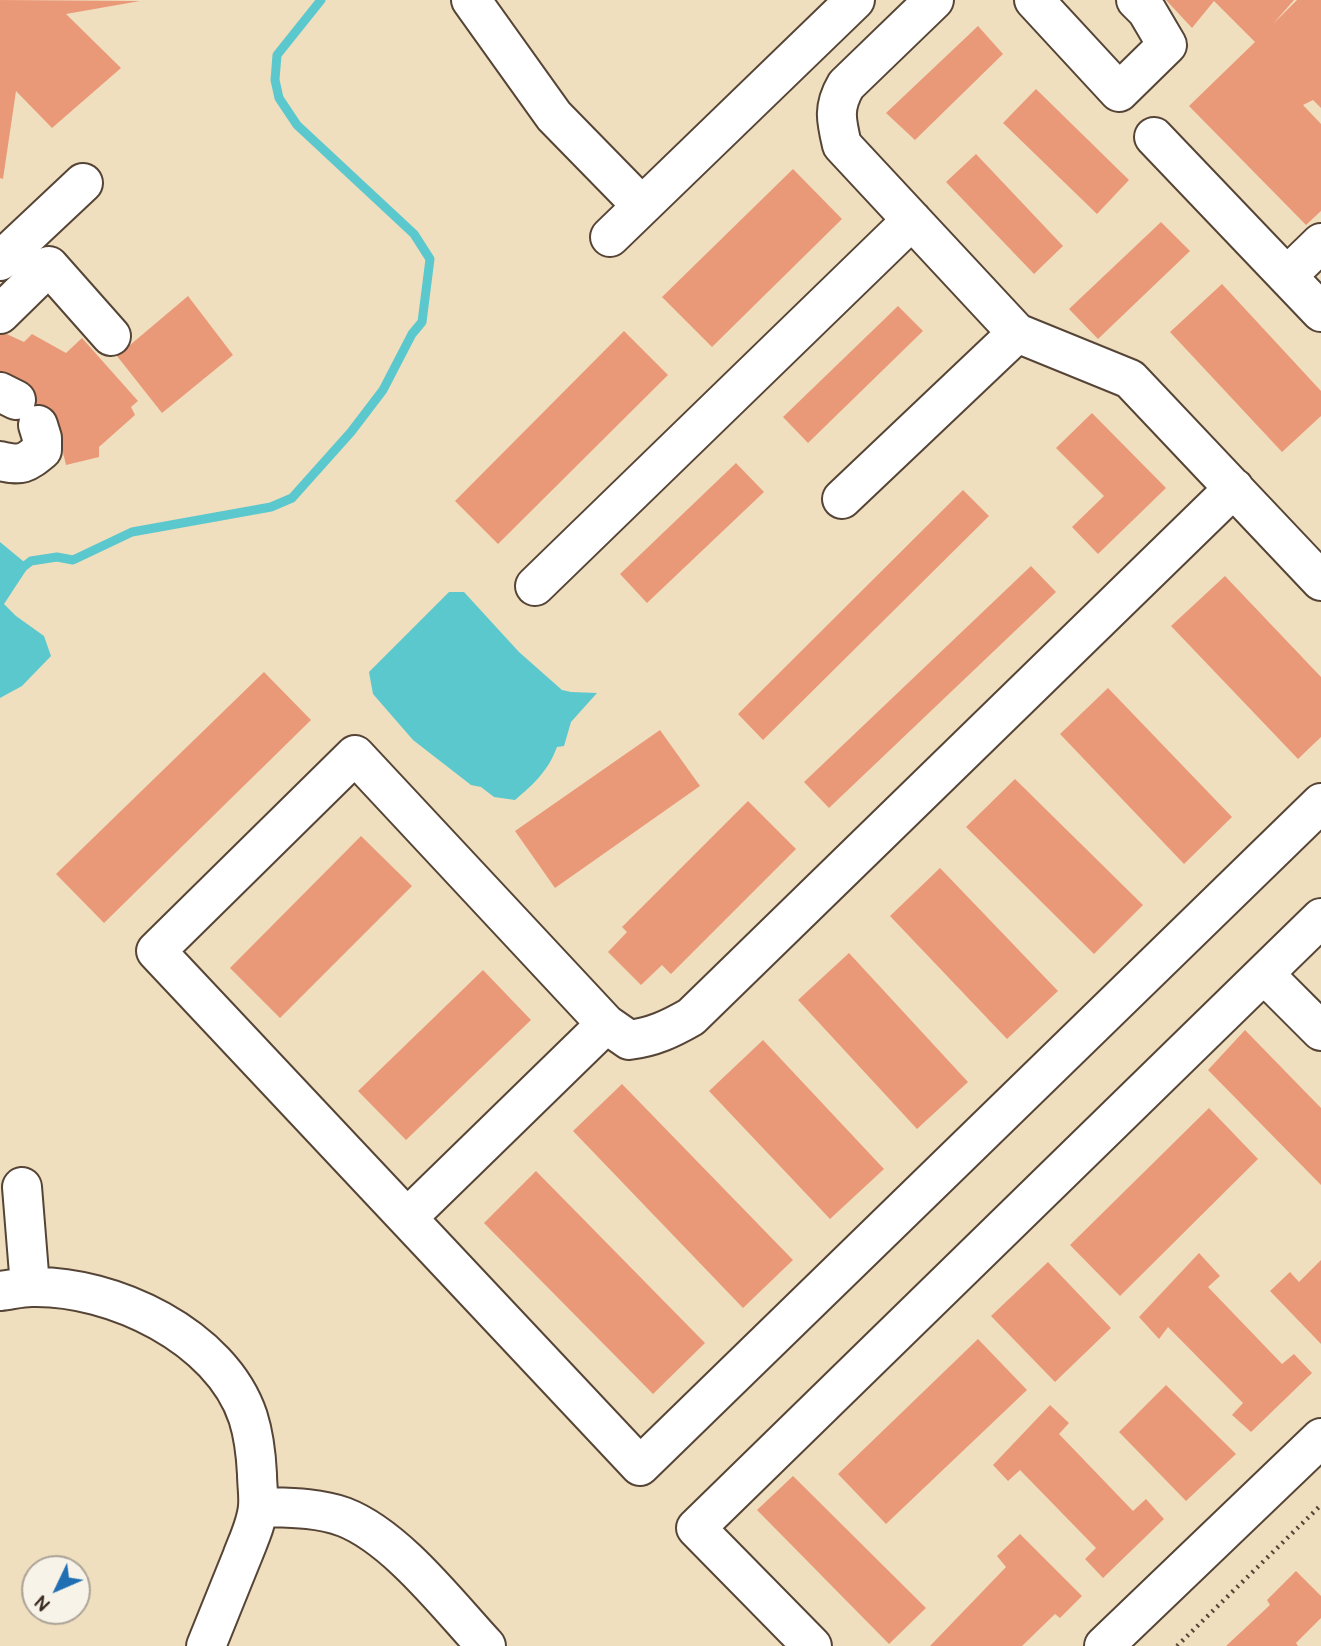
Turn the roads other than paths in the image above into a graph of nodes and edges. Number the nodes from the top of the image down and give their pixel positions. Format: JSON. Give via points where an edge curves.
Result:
{"nodes":[{"id":1,"x":471,"y":0,"type":"edge"},
{"id":2,"x":855,"y":0,"type":"edge"},
{"id":3,"x":934,"y":0,"type":"edge"},
{"id":4,"x":1034,"y":0,"type":"edge"},
{"id":5,"x":1136,"y":0,"type":"edge"},
{"id":6,"x":1154,"y":137,"type":"dead end"},
{"id":7,"x":83,"y":183,"type":"dead end"},
{"id":8,"x":642,"y":206,"type":"junction"},
{"id":9,"x":912,"y":219,"type":"junction"},
{"id":10,"x":610,"y":237,"type":"dead end"},
{"id":11,"x":1321,"y":243,"type":"edge"},
{"id":12,"x":0,"y":261,"type":"edge"},
{"id":13,"x":1287,"y":276,"type":"junction"},
{"id":14,"x":1321,"y":312,"type":"edge"},
{"id":15,"x":0,"y":314,"type":"edge"},
{"id":16,"x":1017,"y":333,"type":"junction"},
{"id":17,"x":111,"y":336,"type":"dead end"},
{"id":18,"x":18,"y":406,"type":"edge"},
{"id":19,"x":0,"y":461,"type":"edge"},
{"id":20,"x":1234,"y":488,"type":"junction"},
{"id":21,"x":842,"y":499,"type":"dead end"},
{"id":22,"x":1321,"y":581,"type":"edge"},
{"id":23,"x":535,"y":586,"type":"dead end"},
{"id":24,"x":1321,"y":803,"type":"edge"},
{"id":25,"x":1321,"y":918,"type":"edge"},
{"id":26,"x":1264,"y":974,"type":"junction"},
{"id":27,"x":606,"y":1024,"type":"junction"},
{"id":28,"x":1321,"y":1031,"type":"edge"},
{"id":29,"x":22,"y":1187,"type":"dead end"},
{"id":30,"x":407,"y":1218,"type":"junction"},
{"id":31,"x":15,"y":1289,"type":"edge"},
{"id":32,"x":1321,"y":1438,"type":"edge"},
{"id":33,"x":258,"y":1507,"type":"junction"},
{"id":34,"x":206,"y":1646,"type":"edge"},
{"id":35,"x":486,"y":1646,"type":"edge"},
{"id":36,"x":811,"y":1646,"type":"edge"},
{"id":37,"x":1104,"y":1646,"type":"edge"}],
"edges":[{"from":1,"to":8,"type":"street","via":[[554,116]]},
{"from":2,"to":8,"type":"street"},
{"from":3,"to":9,"type":"street","via":[[846,85],[838,100],[836,122],[842,145]]},
{"from":4,"to":5,"type":"street","via":[[1119,92],[1167,45]]},
{"from":6,"to":13,"type":"street"},
{"from":7,"to":12,"type":"street"},
{"from":8,"to":10,"type":"street"},
{"from":9,"to":16,"type":"street"},
{"from":9,"to":23,"type":"street"},
{"from":11,"to":13,"type":"street"},
{"from":13,"to":14,"type":"street"},
{"from":15,"to":17,"type":"street","via":[[49,266]]},
{"from":16,"to":20,"type":"street","via":[[1130,379]]},
{"from":16,"to":21,"type":"street"},
{"from":18,"to":19,"type":"street","via":[[42,438],[42,450],[26,463]]},
{"from":20,"to":22,"type":"street"},
{"from":20,"to":27,"type":"street","via":[[691,1017],[648,1038],[629,1040]]},
{"from":24,"to":30,"type":"street","via":[[640,1466]]},
{"from":25,"to":26,"type":"street"},
{"from":26,"to":28,"type":"street"},
{"from":26,"to":36,"type":"street","via":[[696,1528]]},
{"from":27,"to":30,"type":"street"},
{"from":27,"to":30,"type":"street","via":[[355,755],[156,951]]},
{"from":29,"to":31,"type":"street"},
{"from":31,"to":33,"type":"street","via":[[62,1288],[104,1296],[146,1312],[210,1359],[233,1386],[247,1415],[256,1448]]},
{"from":32,"to":37,"type":"street"},
{"from":33,"to":34,"type":"street"},
{"from":33,"to":35,"type":"street","via":[[308,1509],[344,1517],[377,1534]]}]}
